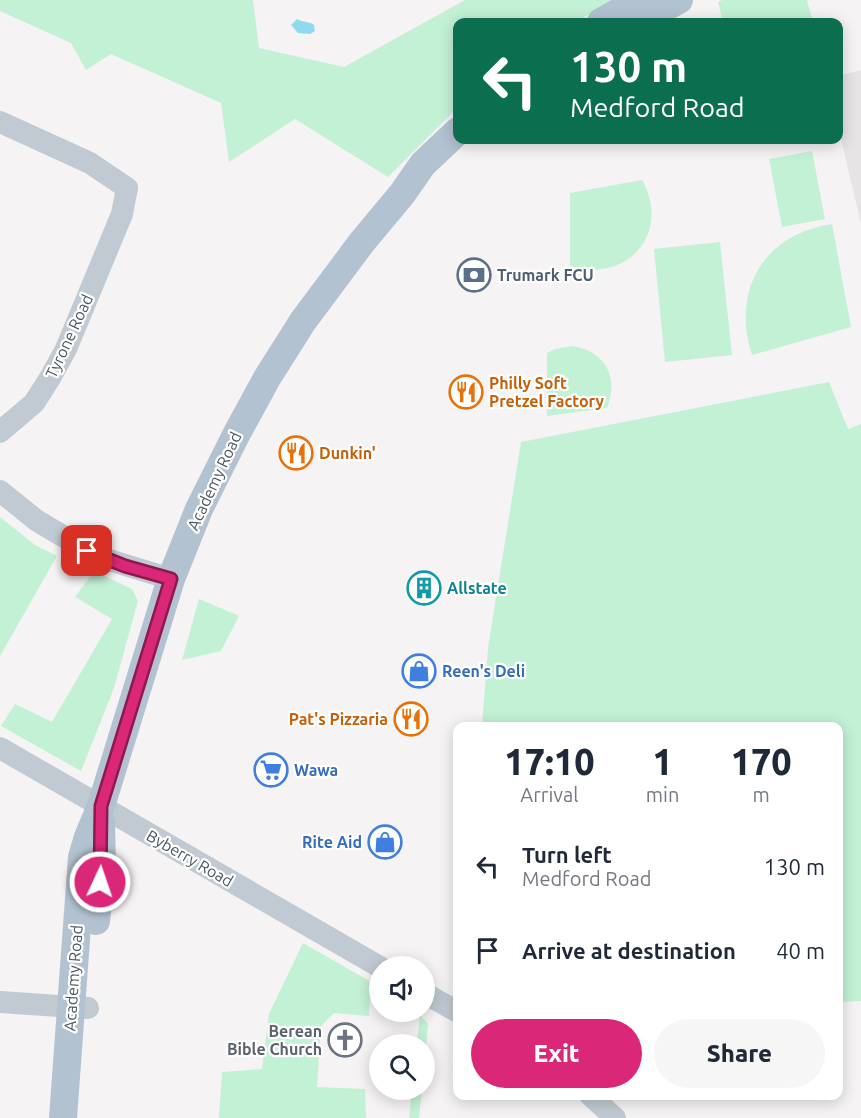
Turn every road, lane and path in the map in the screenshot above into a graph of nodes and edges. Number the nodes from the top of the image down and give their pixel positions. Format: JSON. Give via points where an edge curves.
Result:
{"nodes":[{"id":1,"x":640,"y":0,"type":"edge"},
{"id":2,"x":679,"y":0,"type":"edge"},
{"id":3,"x":608,"y":18,"type":"edge"},
{"id":4,"x":645,"y":18,"type":"edge"},
{"id":5,"x":0,"y":122,"type":"edge"},
{"id":6,"x":453,"y":136,"type":"edge"},
{"id":7,"x":468,"y":144,"type":"edge"},
{"id":8,"x":402,"y":194,"type":"junction"},
{"id":9,"x":0,"y":432,"type":"edge"},
{"id":10,"x":0,"y":491,"type":"edge"},
{"id":11,"x":171,"y":579,"type":"junction"},
{"id":12,"x":0,"y":748,"type":"edge"},
{"id":13,"x":101,"y":806,"type":"junction"},
{"id":14,"x":369,"y":961,"type":"edge"},
{"id":15,"x":435,"y":999,"type":"edge"},
{"id":16,"x":0,"y":1002,"type":"edge"},
{"id":17,"x":79,"y":1007,"type":"junction"},
{"id":18,"x":453,"y":1009,"type":"edge"},
{"id":19,"x":595,"y":1100,"type":"edge"},
{"id":20,"x":63,"y":1118,"type":"edge"},
{"id":21,"x":81,"y":1118,"type":"edge"},
{"id":22,"x":615,"y":1118,"type":"edge"}],
"edges":[{"from":1,"to":3,"type":"main road"},
{"from":2,"to":4,"type":"main road"},
{"from":5,"to":9,"type":"street","name":"Tyrone Road","via":[[90,163],[127,188],[122,214],[66,349],[34,403]]},
{"from":6,"to":8,"type":"main road","name":"Academy Road","via":[[423,164]]},
{"from":7,"to":8,"type":"main road","name":"Academy Road","via":[[436,175]]},
{"from":8,"to":11,"type":"main road","name":"Academy Road","via":[[303,321],[267,378],[199,509]]},
{"from":10,"to":11,"type":"street","via":[[36,520],[96,556]]},
{"from":11,"to":13,"type":"main road","name":"Academy Road"},
{"from":12,"to":13,"type":"street","name":"Byberry Road"},
{"from":13,"to":14,"type":"street","name":"Byberry Road"},
{"from":13,"to":17,"type":"main road","name":"Academy Road","via":[[82,857]]},
{"from":15,"to":18,"type":"street"},
{"from":16,"to":17,"type":"street"},
{"from":17,"to":20,"type":"main road","name":"Academy Road"},
{"from":17,"to":21,"type":"main road","name":"Academy Road"},
{"from":19,"to":22,"type":"street"}]}
